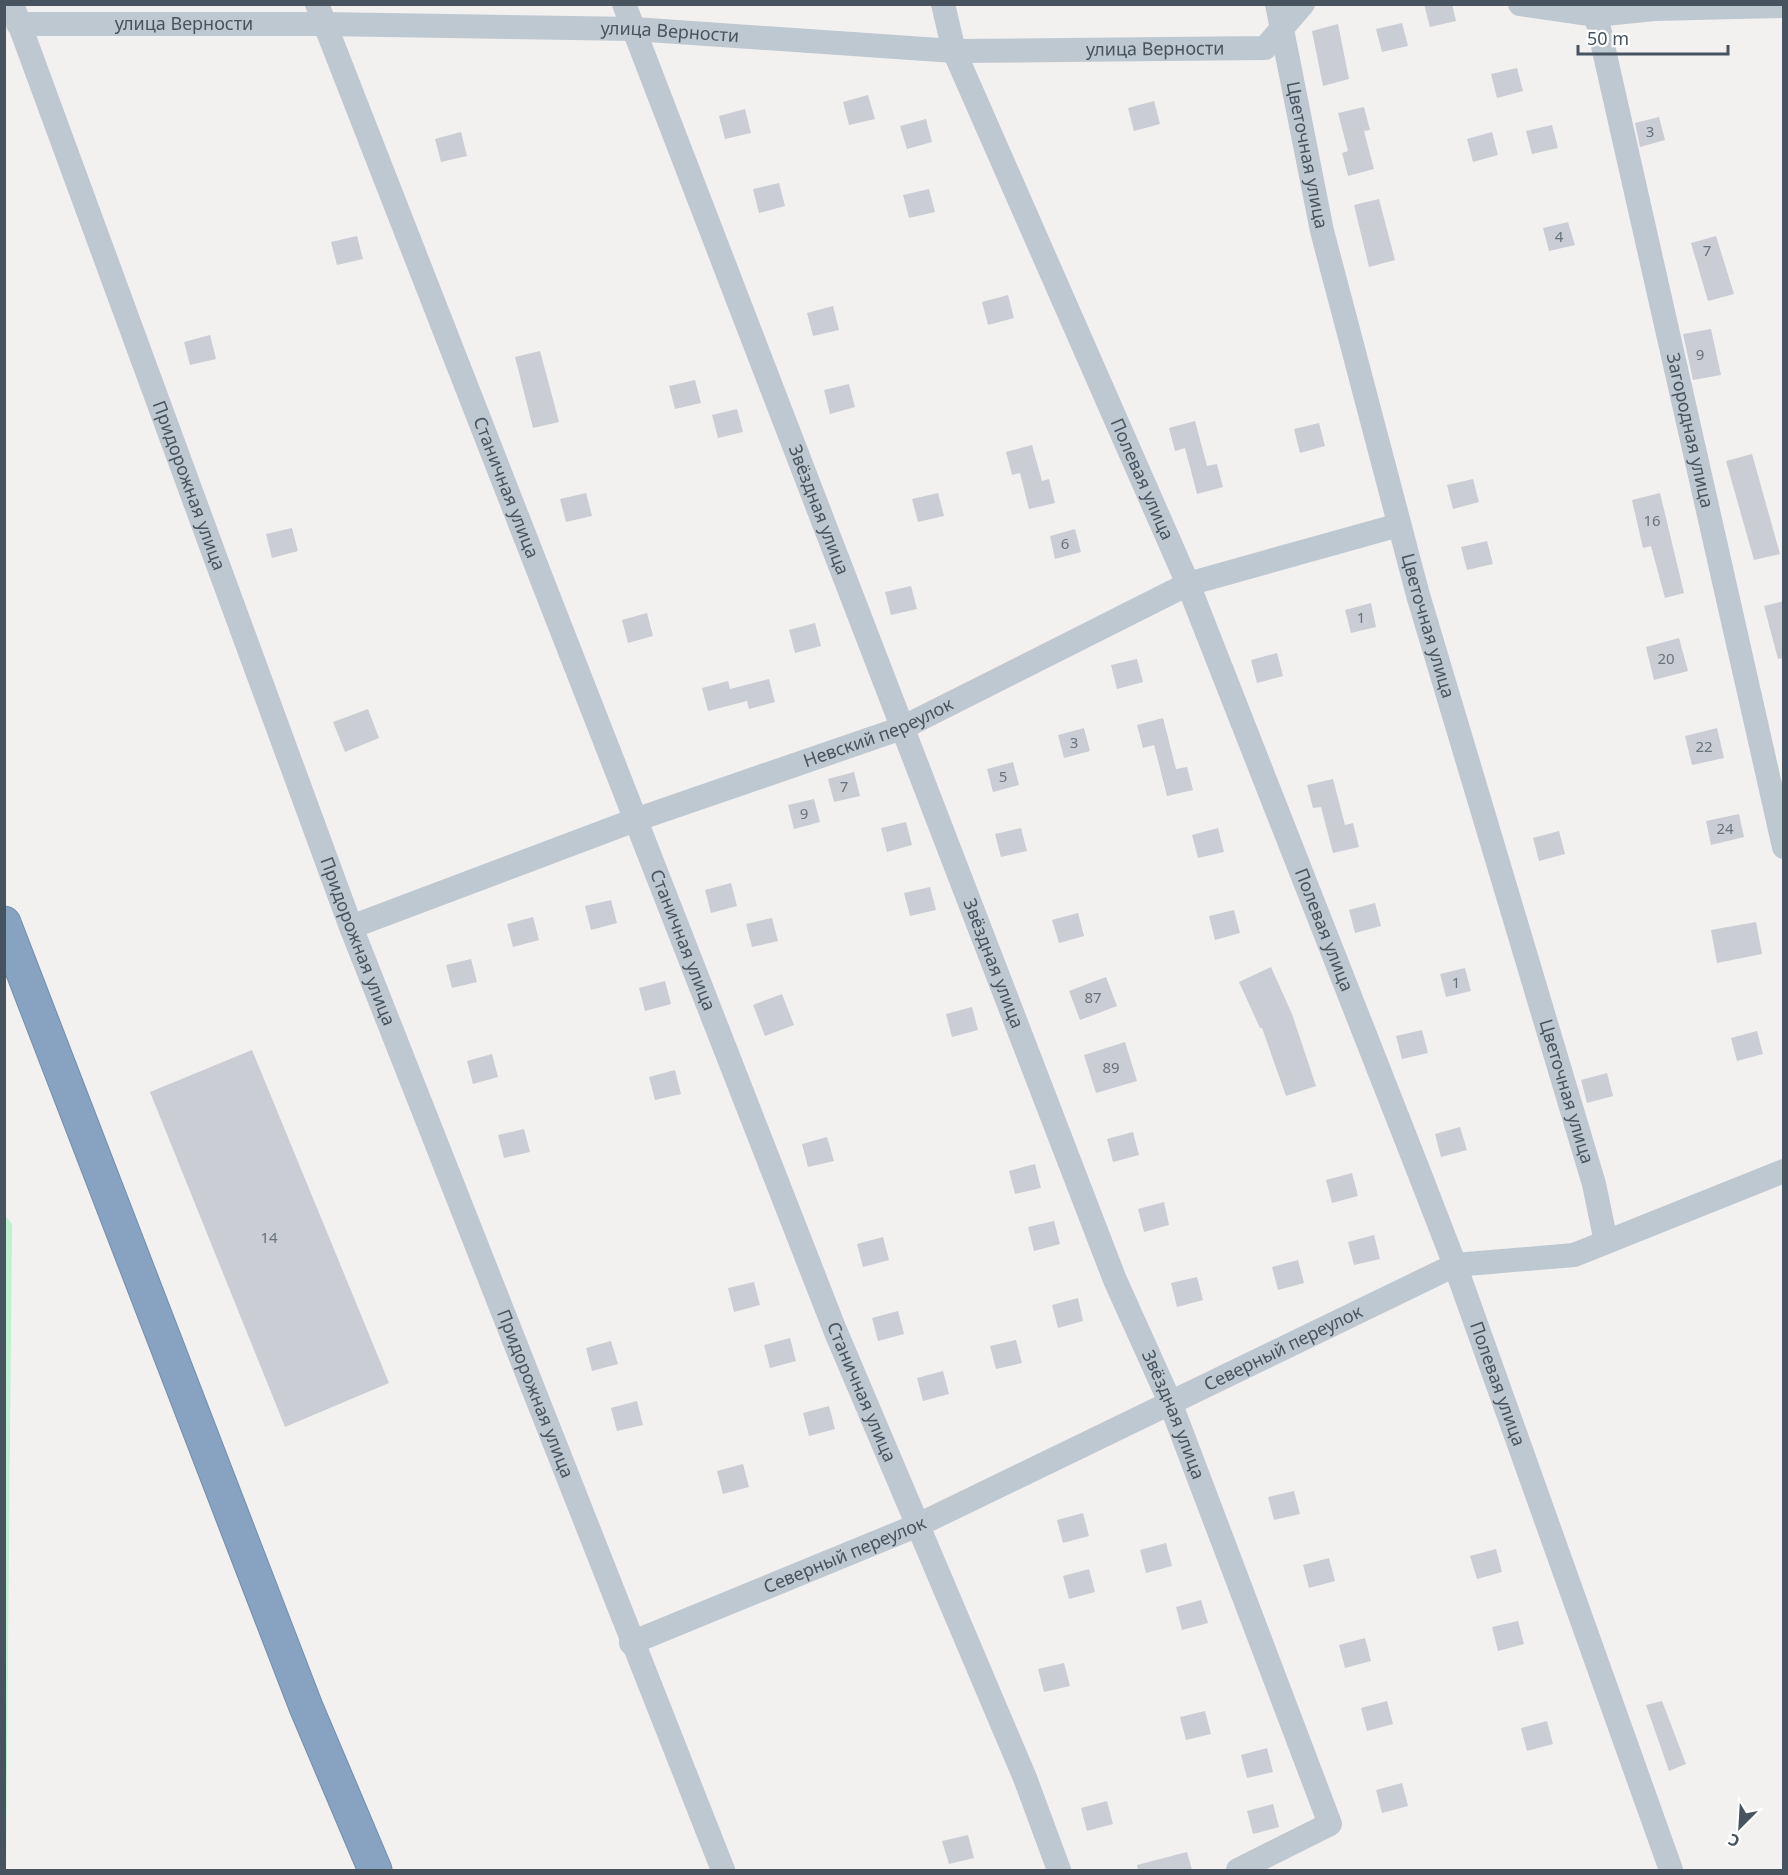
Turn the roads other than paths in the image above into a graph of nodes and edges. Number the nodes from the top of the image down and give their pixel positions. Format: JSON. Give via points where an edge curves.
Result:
{"nodes":[{"id":1,"x":624,"y":4,"type":"edge"},
{"id":2,"x":943,"y":4,"type":"edge"},
{"id":3,"x":1303,"y":4,"type":"edge"},
{"id":4,"x":1520,"y":4,"type":"edge"},
{"id":5,"x":1784,"y":6,"type":"edge"},
{"id":6,"x":15,"y":14,"type":"edge"},
{"id":7,"x":320,"y":14,"type":"edge"},
{"id":8,"x":1596,"y":15,"type":"junction"},
{"id":9,"x":1280,"y":16,"type":"edge"},
{"id":10,"x":634,"y":29,"type":"junction"},
{"id":11,"x":954,"y":51,"type":"junction"},
{"id":12,"x":1399,"y":525,"type":"junction"},
{"id":13,"x":1188,"y":584,"type":"junction"},
{"id":14,"x":902,"y":728,"type":"junction"},
{"id":15,"x":635,"y":820,"type":"junction"},
{"id":16,"x":1784,"y":847,"type":"edge"},
{"id":17,"x":4,"y":923,"type":"edge"},
{"id":18,"x":351,"y":927,"type":"junction"},
{"id":19,"x":4,"y":975,"type":"edge"},
{"id":20,"x":1784,"y":1171,"type":"edge"},
{"id":21,"x":1606,"y":1242,"type":"junction"},
{"id":22,"x":1455,"y":1264,"type":"junction"},
{"id":23,"x":1170,"y":1402,"type":"junction"},
{"id":24,"x":916,"y":1526,"type":"junction"},
{"id":25,"x":631,"y":1643,"type":"junction"},
{"id":26,"x":355,"y":1870,"type":"edge"},
{"id":27,"x":375,"y":1870,"type":"edge"},
{"id":28,"x":723,"y":1870,"type":"edge"},
{"id":29,"x":1059,"y":1870,"type":"edge"},
{"id":30,"x":1238,"y":1870,"type":"edge"},
{"id":31,"x":1671,"y":1870,"type":"edge"}],
"edges":[{"from":1,"to":10,"type":"street","name":"Звёздная улица"},
{"from":2,"to":11,"type":"street","name":"Полевая улица"},
{"from":3,"to":9,"type":"street","name":"улица Верности"},
{"from":4,"to":8,"type":"street"},
{"from":5,"to":8,"type":"street","via":[[1654,9]]},
{"from":6,"to":7,"type":"street","name":"улица Верности"},
{"from":6,"to":18,"type":"street","name":"Придорожная улица"},
{"from":7,"to":10,"type":"street","name":"улица Верности"},
{"from":7,"to":15,"type":"street","name":"Станичная улица"},
{"from":8,"to":16,"type":"street","name":"Загородная улица"},
{"from":9,"to":11,"type":"street","name":"улица Верности","via":[[1265,48]]},
{"from":9,"to":12,"type":"street","name":"Цветочная улица","via":[[1322,231]]},
{"from":10,"to":11,"type":"street","name":"улица Верности"},
{"from":10,"to":14,"type":"street","name":"Звёздная улица"},
{"from":11,"to":13,"type":"street","name":"Полевая улица"},
{"from":12,"to":13,"type":"street","name":"Невский переулок"},
{"from":12,"to":21,"type":"street","name":"Цветочная улица","via":[[1591,1173]]},
{"from":13,"to":14,"type":"street","name":"Невский переулок"},
{"from":13,"to":22,"type":"street","name":"Полевая улица"},
{"from":14,"to":15,"type":"street","name":"Невский переулок"},
{"from":14,"to":23,"type":"street","name":"Звёздная улица","via":[[1115,1280]]},
{"from":15,"to":18,"type":"street","name":"Невский переулок"},
{"from":15,"to":24,"type":"street","name":"Станичная улица"},
{"from":17,"to":27,"type":"highway","via":[[306,1707]]},
{"from":18,"to":25,"type":"street","name":"Придорожная улица"},
{"from":19,"to":26,"type":"highway","via":[[121,1286]]},
{"from":20,"to":21,"type":"street","name":"Северный переулок"},
{"from":21,"to":22,"type":"street","name":"Северный переулок","via":[[1574,1255]]},
{"from":22,"to":23,"type":"street","name":"Северный переулок"},
{"from":22,"to":31,"type":"street","name":"Полевая улица"},
{"from":23,"to":24,"type":"street","name":"Северный переулок"},
{"from":23,"to":30,"type":"street","name":"Звёздная улица","via":[[1330,1824]]},
{"from":24,"to":25,"type":"street","name":"Северный переулок"},
{"from":24,"to":29,"type":"street","name":"Станичная улица","via":[[1025,1778]]},
{"from":25,"to":28,"type":"street","name":"Придорожная улица"}]}
